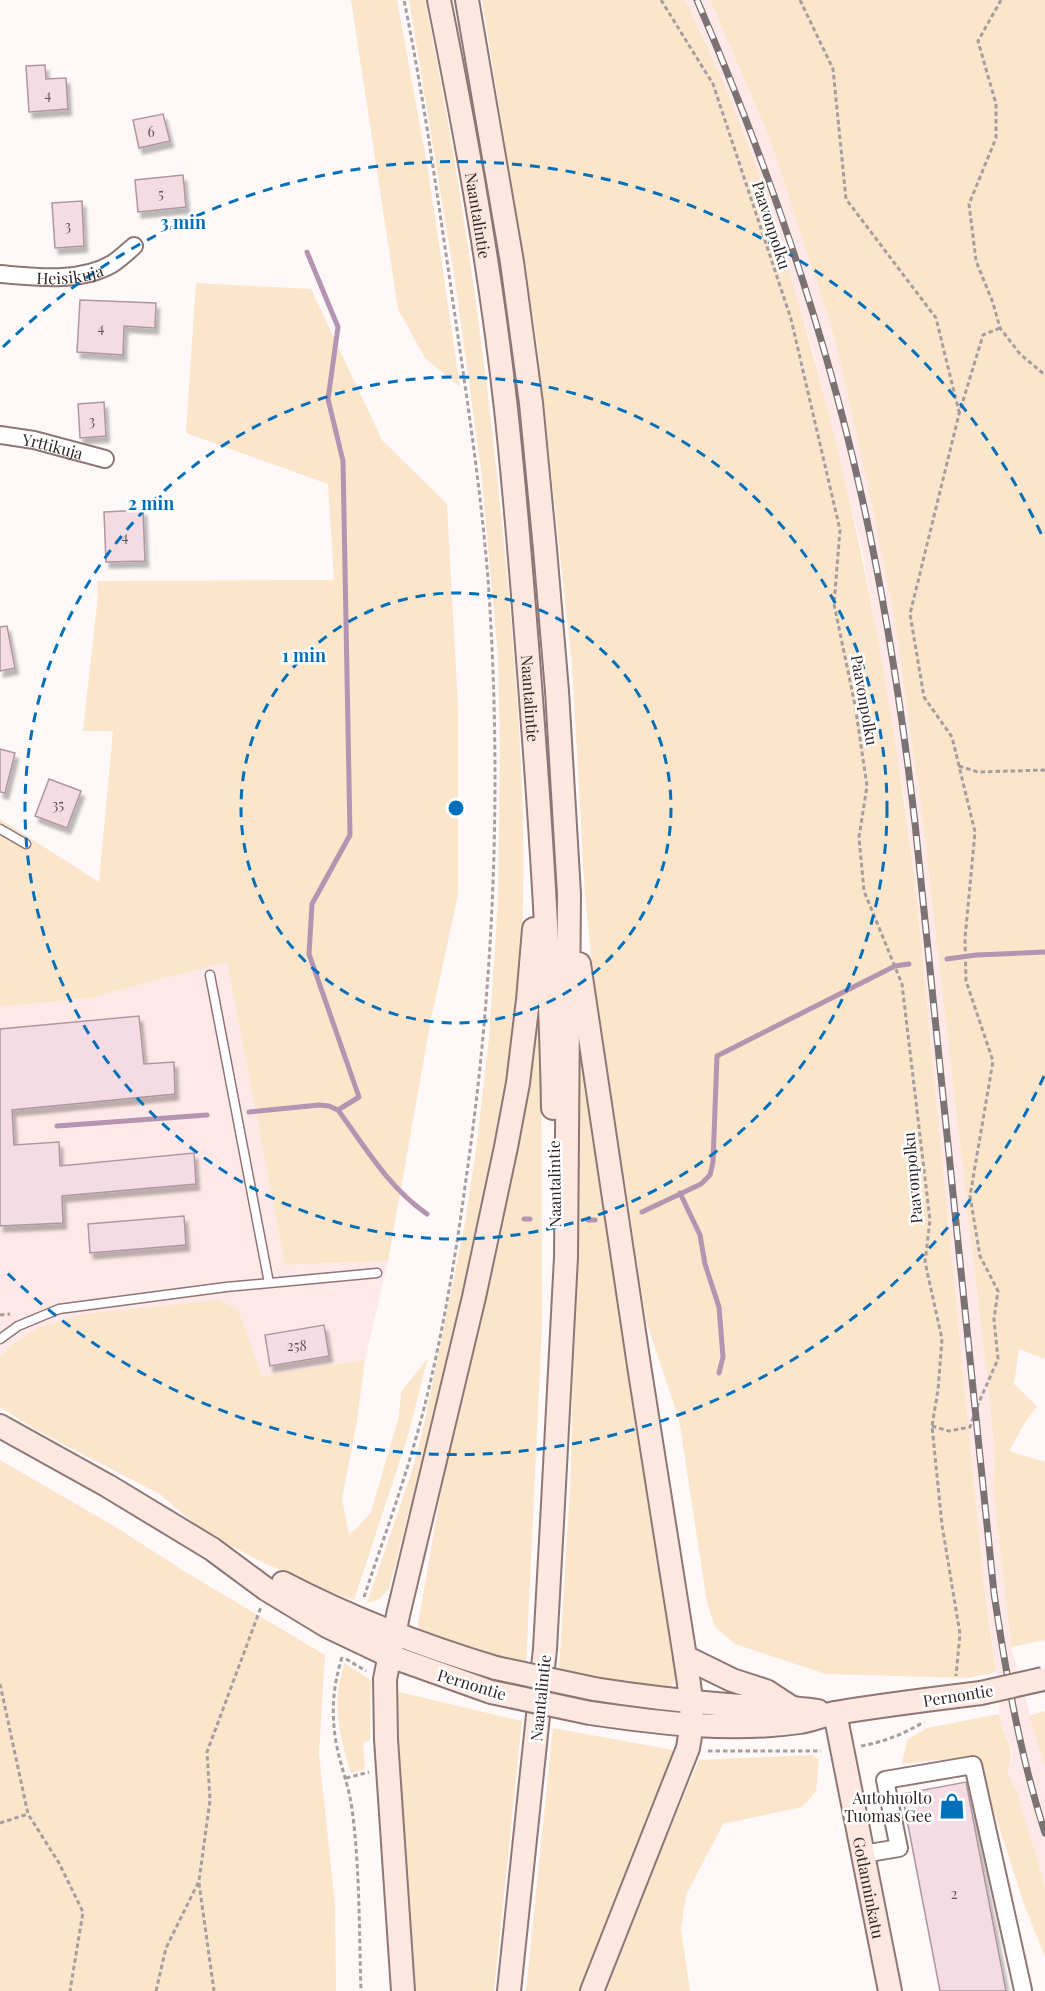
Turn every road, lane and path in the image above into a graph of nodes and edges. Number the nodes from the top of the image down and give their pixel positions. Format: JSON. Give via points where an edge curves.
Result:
{"nodes":[{"id":1,"x":404,"y":0,"type":"edge"},
{"id":2,"x":440,"y":0,"type":"edge"},
{"id":3,"x":467,"y":0,"type":"edge"},
{"id":4,"x":661,"y":0,"type":"edge"},
{"id":5,"x":800,"y":0,"type":"edge"},
{"id":6,"x":1001,"y":0,"type":"edge"},
{"id":7,"x":134,"y":246,"type":"dead end"},
{"id":8,"x":0,"y":274,"type":"edge"},
{"id":9,"x":1000,"y":328,"type":"junction"},
{"id":10,"x":1045,"y":375,"type":"edge"},
{"id":11,"x":959,"y":414,"type":"junction"},
{"id":12,"x":0,"y":435,"type":"edge"},
{"id":13,"x":105,"y":459,"type":"dead end"},
{"id":14,"x":959,"y":766,"type":"junction"},
{"id":15,"x":1045,"y":770,"type":"edge"},
{"id":16,"x":0,"y":830,"type":"edge"},
{"id":17,"x":541,"y":835,"type":"junction"},
{"id":18,"x":26,"y":844,"type":"dead end"},
{"id":19,"x":569,"y":894,"type":"junction"},
{"id":20,"x":210,"y":975,"type":"dead end"},
{"id":21,"x":377,"y":1273,"type":"dead end"},
{"id":22,"x":269,"y":1283,"type":"junction"},
{"id":23,"x":0,"y":1339,"type":"edge"},
{"id":24,"x":558,"y":1403,"type":"junction"},
{"id":25,"x":0,"y":1426,"type":"edge"},
{"id":26,"x":932,"y":1426,"type":"junction"},
{"id":27,"x":212,"y":1549,"type":"junction"},
{"id":28,"x":364,"y":1597,"type":"dead end"},
{"id":29,"x":263,"y":1603,"type":"dead end"},
{"id":30,"x":395,"y":1632,"type":"junction"},
{"id":31,"x":390,"y":1656,"type":"junction"},
{"id":32,"x":342,"y":1657,"type":"dead end"},
{"id":33,"x":685,"y":1657,"type":"junction"},
{"id":34,"x":1044,"y":1679,"type":"edge"},
{"id":35,"x":0,"y":1684,"type":"edge"},
{"id":36,"x":970,"y":1694,"type":"junction"},
{"id":37,"x":790,"y":1707,"type":"junction"},
{"id":38,"x":692,"y":1713,"type":"junction"},
{"id":39,"x":835,"y":1713,"type":"junction"},
{"id":40,"x":369,"y":1773,"type":"dead end"},
{"id":41,"x":346,"y":1778,"type":"junction"},
{"id":42,"x":28,"y":1814,"type":"junction"},
{"id":43,"x":0,"y":1823,"type":"edge"},
{"id":44,"x":863,"y":1854,"type":"junction"},
{"id":45,"x":199,"y":1881,"type":"junction"},
{"id":46,"x":1023,"y":1990,"type":"edge"},
{"id":47,"x":70,"y":1991,"type":"edge"},
{"id":48,"x":156,"y":1991,"type":"edge"},
{"id":49,"x":214,"y":1991,"type":"edge"},
{"id":50,"x":361,"y":1991,"type":"edge"},
{"id":51,"x":403,"y":1991,"type":"edge"},
{"id":52,"x":510,"y":1991,"type":"edge"},
{"id":53,"x":592,"y":1991,"type":"edge"},
{"id":54,"x":890,"y":1991,"type":"edge"}],
"edges":[{"from":1,"to":28,"type":"path","via":[[432,162],[482,513],[495,767],[492,940],[462,1212],[427,1396],[403,1483]]},
{"from":2,"to":17,"type":"main road","name":"Naantalintie","via":[[506,407]]},
{"from":3,"to":19,"type":"main road","name":"Naantalintie","via":[[512,262],[531,403],[557,691]]},
{"from":4,"to":26,"type":"path","name":"Paavonpolku","via":[[713,84],[791,320],[840,530],[834,604],[867,786],[859,837],[864,891],[902,984],[930,1220],[925,1262],[942,1339]]},
{"from":5,"to":11,"type":"path","via":[[833,69],[846,199],[936,318]]},
{"from":6,"to":9,"type":"path","via":[[978,41],[996,104],[996,138],[969,204],[976,261]]},
{"from":7,"to":8,"type":"street","name":"Heisikuja","via":[[91,273],[63,277]]},
{"from":9,"to":10,"type":"path","via":[[1020,354]]},
{"from":9,"to":11,"type":"path","via":[[983,335]]},
{"from":11,"to":14,"type":"path","via":[[910,614],[924,697],[952,737]]},
{"from":12,"to":13,"type":"street","name":"Yrttikuja"},
{"from":14,"to":15,"type":"path","via":[[978,772]]},
{"from":14,"to":26,"type":"path","via":[[975,832],[965,938],[966,981],[993,1061],[970,1196],[980,1256],[998,1291],[994,1319],[998,1359],[970,1427],[949,1431]]},
{"from":16,"to":18,"type":"lane"},
{"from":17,"to":24,"type":"main road","name":"Naantalintie","via":[[552,1068]]},
{"from":17,"to":30,"type":"main road","via":[[518,1083],[474,1297]]},
{"from":19,"to":24,"type":"main road","name":"Naantalintie","via":[[566,1257]]},
{"from":19,"to":33,"type":"main road"},
{"from":20,"to":22,"type":"lane"},
{"from":21,"to":22,"type":"lane"},
{"from":22,"to":23,"type":"lane","via":[[59,1310],[18,1326]]},
{"from":24,"to":52,"type":"main road","name":"Naantalintie","via":[[545,1649]]},
{"from":25,"to":27,"type":"main road","name":"Pernontie"},
{"from":26,"to":36,"type":"path","name":"Paavonpolku","via":[[942,1525],[960,1634],[956,1677]]},
{"from":27,"to":30,"type":"main road","name":"Pernontie","via":[[337,1609]]},
{"from":27,"to":31,"type":"main road","name":"Pernontie","via":[[266,1589],[327,1626]]},
{"from":29,"to":45,"type":"path","via":[[207,1752],[210,1800]]},
{"from":30,"to":31,"type":"main road"},
{"from":30,"to":38,"type":"main road","name":"Pernontie","bridge":true,"via":[[496,1668]]},
{"from":31,"to":38,"type":"main road","name":"Pernontie","bridge":true,"via":[[491,1692],[590,1713],[647,1721]]},
{"from":31,"to":51,"type":"main road","via":[[385,1679],[386,1739]]},
{"from":32,"to":41,"type":"path","via":[[334,1683],[333,1720]]},
{"from":33,"to":37,"type":"main road","via":[[765,1691]]},
{"from":33,"to":38,"type":"main road"},
{"from":34,"to":36,"type":"main road","name":"Pernontie","bridge":true},
{"from":35,"to":42,"type":"path"},
{"from":36,"to":39,"type":"main road","name":"Pernontie"},
{"from":37,"to":38,"type":"main road","name":"Pernontie"},
{"from":37,"to":39,"type":"main road","name":"Pernontie"},
{"from":38,"to":39,"type":"main road","name":"Pernontie","via":[[719,1726],[790,1722]]},
{"from":38,"to":53,"type":"main road","via":[[688,1748]]},
{"from":39,"to":44,"type":"main road","name":"Gotlanninkatu"},
{"from":40,"to":41,"type":"path"},
{"from":41,"to":50,"type":"path","via":[[359,1879]]},
{"from":42,"to":43,"type":"path"},
{"from":42,"to":47,"type":"path","via":[[60,1863],[83,1912]]},
{"from":44,"to":46,"type":"street","via":[[899,1848],[885,1780],[974,1765]]},
{"from":44,"to":54,"type":"main road","name":"Gotlanninkatu"},
{"from":45,"to":48,"type":"path","via":[[166,1948]]},
{"from":45,"to":49,"type":"path"}]}
